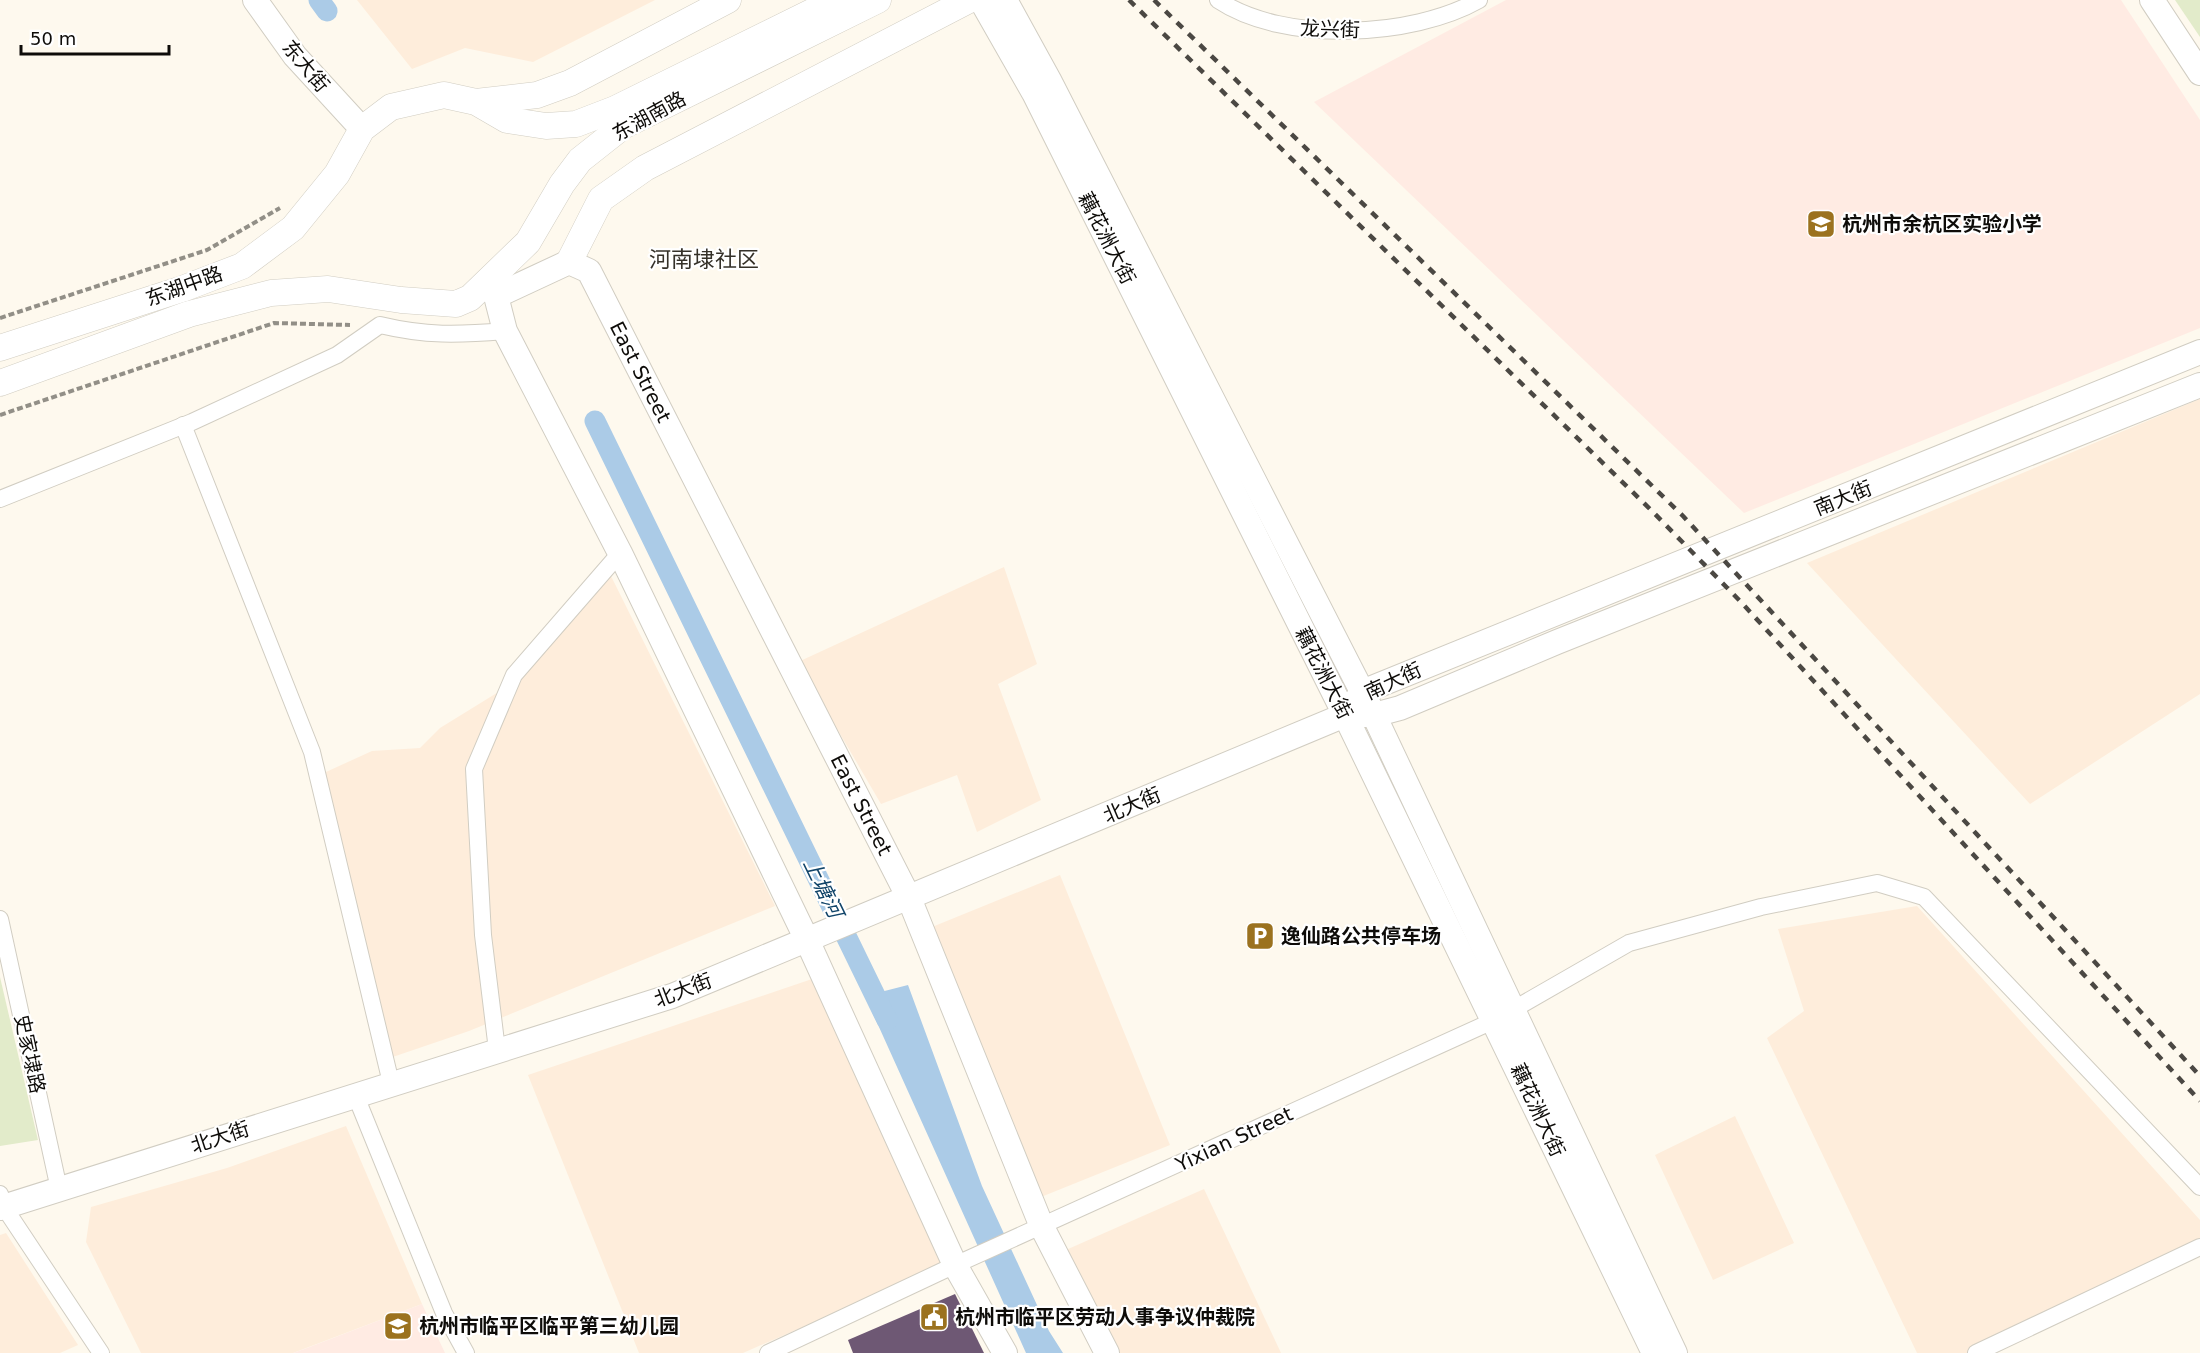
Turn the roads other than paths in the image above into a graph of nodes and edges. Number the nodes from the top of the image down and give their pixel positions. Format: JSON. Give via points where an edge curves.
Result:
{"nodes":[{"id":1,"x":255,"y":0,"type":"edge"},
{"id":2,"x":728,"y":0,"type":"edge"},
{"id":3,"x":836,"y":0,"type":"edge"},
{"id":4,"x":879,"y":0,"type":"edge"},
{"id":5,"x":969,"y":0,"type":"edge"},
{"id":6,"x":981,"y":0,"type":"edge"},
{"id":7,"x":1005,"y":0,"type":"edge"},
{"id":8,"x":1218,"y":0,"type":"edge"},
{"id":9,"x":1479,"y":0,"type":"edge"},
{"id":10,"x":2152,"y":0,"type":"edge"},
{"id":11,"x":2200,"y":73,"type":"edge"},
{"id":12,"x":476,"y":102,"type":"junction"},
{"id":13,"x":619,"y":117,"type":"junction"},
{"id":14,"x":362,"y":129,"type":"junction"},
{"id":15,"x":579,"y":267,"type":"junction"},
{"id":16,"x":491,"y":290,"type":"junction"},
{"id":17,"x":367,"y":293,"type":"joint"},
{"id":18,"x":505,"y":331,"type":"junction"},
{"id":19,"x":0,"y":348,"type":"edge"},
{"id":20,"x":2200,"y":352,"type":"edge"},
{"id":21,"x":0,"y":383,"type":"edge"},
{"id":22,"x":2200,"y":385,"type":"edge"},
{"id":23,"x":183,"y":425,"type":"junction"},
{"id":24,"x":0,"y":499,"type":"edge"},
{"id":25,"x":620,"y":553,"type":"junction"},
{"id":26,"x":1362,"y":692,"type":"junction"},
{"id":27,"x":1345,"y":715,"type":"junction"},
{"id":28,"x":1374,"y":715,"type":"junction"},
{"id":29,"x":909,"y":898,"type":"junction"},
{"id":30,"x":0,"y":919,"type":"edge"},
{"id":31,"x":807,"y":940,"type":"junction"},
{"id":32,"x":1504,"y":1016,"type":"junction"},
{"id":33,"x":497,"y":1050,"type":"junction"},
{"id":34,"x":391,"y":1083,"type":"junction"},
{"id":35,"x":356,"y":1094,"type":"junction"},
{"id":36,"x":2200,"y":1187,"type":"edge"},
{"id":37,"x":59,"y":1189,"type":"junction"},
{"id":38,"x":1,"y":1203,"type":"edge"},
{"id":39,"x":1042,"y":1227,"type":"junction"},
{"id":40,"x":2200,"y":1247,"type":"edge"},
{"id":41,"x":956,"y":1265,"type":"junction"},
{"id":42,"x":101,"y":1353,"type":"edge"},
{"id":43,"x":466,"y":1353,"type":"edge"},
{"id":44,"x":768,"y":1353,"type":"edge"},
{"id":45,"x":1005,"y":1353,"type":"edge"},
{"id":46,"x":1107,"y":1353,"type":"edge"},
{"id":47,"x":1654,"y":1353,"type":"edge"},
{"id":48,"x":1675,"y":1353,"type":"edge"},
{"id":49,"x":1976,"y":1353,"type":"edge"}],
"edges":[{"from":1,"to":14,"type":"main road","name":"东大街","via":[[295,56]]},
{"from":2,"to":12,"type":"main road","via":[[570,83],[537,95]]},
{"from":3,"to":13,"type":"main road","name":"东湖南路"},
{"from":4,"to":13,"type":"main road","name":"东湖南路"},
{"from":5,"to":15,"type":"main road","via":[[645,168],[601,199]]},
{"from":6,"to":27,"type":"main road","name":"藕花洲大街","via":[[1034,93]]},
{"from":7,"to":26,"type":"main road","name":"藕花洲大街"},
{"from":8,"to":9,"type":"street","name":"龙兴街","via":[[1234,10],[1288,27],[1358,32],[1420,21]]},
{"from":10,"to":11,"type":"main road"},
{"from":12,"to":13,"type":"main road","name":"东湖南路","via":[[507,120],[546,126]]},
{"from":12,"to":14,"type":"main road","via":[[444,95],[391,107]]},
{"from":13,"to":16,"type":"main road","name":"东湖南路","via":[[562,184],[528,242]]},
{"from":14,"to":19,"type":"main road","name":"东湖中路","via":[[337,174],[293,228],[242,266]]},
{"from":15,"to":16,"type":"main road"},
{"from":15,"to":29,"type":"main road","name":"East Street"},
{"from":16,"to":17,"type":"main road","name":"东湖南路","via":[[456,304]]},
{"from":16,"to":18,"type":"main road"},
{"from":17,"to":21,"type":"main road","name":"东湖中路","via":[[328,289],[271,293],[189,314]]},
{"from":18,"to":23,"type":"street","via":[[419,334],[380,326],[337,355]]},
{"from":18,"to":25,"type":"main road"},
{"from":20,"to":26,"type":"main road","name":"南大街"},
{"from":22,"to":28,"type":"main road","name":"南大街","via":[[1400,708]]},
{"from":23,"to":24,"type":"street"},
{"from":23,"to":34,"type":"street","via":[[312,752]]},
{"from":25,"to":31,"type":"main road"},
{"from":25,"to":33,"type":"street","via":[[514,675],[474,769],[483,935]]},
{"from":26,"to":27,"type":"main road","name":"南大街"},
{"from":26,"to":28,"type":"main road","name":"藕花洲大街"},
{"from":27,"to":28,"type":"main road","name":"南大街"},
{"from":27,"to":29,"type":"main road","name":"北大街"},
{"from":27,"to":32,"type":"main road","name":"藕花洲大街"},
{"from":28,"to":32,"type":"main road","name":"藕花洲大街"},
{"from":29,"to":31,"type":"main road","name":"北大街"},
{"from":29,"to":39,"type":"main road","name":"East Street"},
{"from":30,"to":37,"type":"street","name":"史家埭路"},
{"from":31,"to":33,"type":"main road","name":"北大街","via":[[672,996]]},
{"from":31,"to":41,"type":"main road"},
{"from":32,"to":36,"type":"street","name":"Yixian Street","via":[[1629,943],[1761,907],[1877,883],[1924,897]]},
{"from":32,"to":39,"type":"street","name":"Yixian Street"},
{"from":32,"to":47,"type":"main road","name":"藕花洲大街"},
{"from":32,"to":48,"type":"main road","name":"藕花洲大街"},
{"from":33,"to":34,"type":"main road","name":"北大街"},
{"from":34,"to":35,"type":"main road","name":"北大街"},
{"from":35,"to":37,"type":"main road","name":"北大街"},
{"from":35,"to":43,"type":"street","via":[[444,1312]]},
{"from":37,"to":38,"type":"main road","name":"北大街"},
{"from":38,"to":42,"type":"street"},
{"from":39,"to":41,"type":"street","name":"Yixian Street"},
{"from":39,"to":46,"type":"main road","name":"East Street"},
{"from":40,"to":49,"type":"street"},
{"from":41,"to":44,"type":"street","name":"Yixian Street"},
{"from":41,"to":45,"type":"main road"}]}
